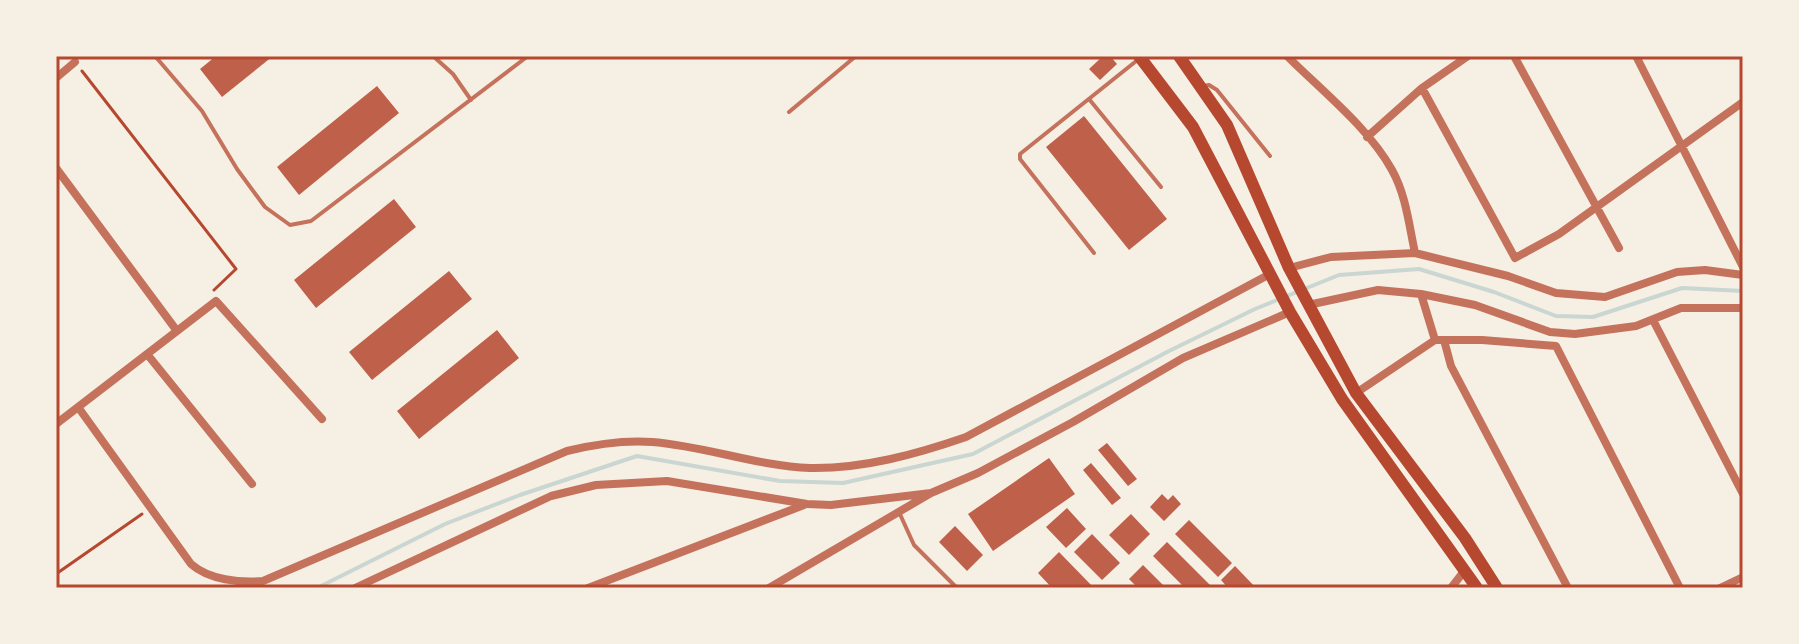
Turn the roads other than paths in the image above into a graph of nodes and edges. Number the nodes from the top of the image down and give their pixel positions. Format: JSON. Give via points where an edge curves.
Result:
{"nodes":[{"id":1,"x":155,"y":56,"type":"edge"},
{"id":2,"x":433,"y":56,"type":"edge"},
{"id":3,"x":528,"y":56,"type":"edge"},
{"id":4,"x":856,"y":56,"type":"edge"},
{"id":5,"x":1179,"y":56,"type":"edge"},
{"id":6,"x":1287,"y":56,"type":"edge"},
{"id":7,"x":1468,"y":56,"type":"edge"},
{"id":8,"x":1514,"y":56,"type":"edge"},
{"id":9,"x":1636,"y":56,"type":"edge"},
{"id":10,"x":1141,"y":57,"type":"edge"},
{"id":11,"x":75,"y":62,"type":"road end"},
{"id":12,"x":56,"y":78,"type":"edge"},
{"id":13,"x":1201,"y":87,"type":"junction"},
{"id":14,"x":1422,"y":88,"type":"junction"},
{"id":15,"x":1089,"y":98,"type":"junction"},
{"id":16,"x":471,"y":100,"type":"junction"},
{"id":17,"x":1743,"y":102,"type":"edge"},
{"id":18,"x":789,"y":112,"type":"dead end"},
{"id":19,"x":1367,"y":137,"type":"junction"},
{"id":20,"x":1682,"y":146,"type":"junction"},
{"id":21,"x":1270,"y":156,"type":"dead end"},
{"id":22,"x":56,"y":168,"type":"edge"},
{"id":23,"x":1161,"y":187,"type":"dead end"},
{"id":24,"x":1597,"y":207,"type":"junction"},
{"id":25,"x":1619,"y":248,"type":"dead end"},
{"id":26,"x":1094,"y":253,"type":"dead end"},
{"id":27,"x":1415,"y":253,"type":"junction"},
{"id":28,"x":1743,"y":267,"type":"edge"},
{"id":29,"x":1290,"y":271,"type":"junction"},
{"id":30,"x":1743,"y":275,"type":"edge"},
{"id":31,"x":1272,"y":277,"type":"junction"},
{"id":32,"x":1421,"y":294,"type":"junction"},
{"id":33,"x":1307,"y":303,"type":"junction"},
{"id":34,"x":1743,"y":308,"type":"edge"},
{"id":35,"x":1290,"y":311,"type":"junction"},
{"id":36,"x":1653,"y":320,"type":"junction"},
{"id":37,"x":177,"y":331,"type":"junction"},
{"id":38,"x":1575,"y":334,"type":"junction"},
{"id":39,"x":1439,"y":340,"type":"junction"},
{"id":40,"x":1556,"y":346,"type":"junction"},
{"id":41,"x":147,"y":354,"type":"junction"},
{"id":42,"x":1356,"y":393,"type":"junction"},
{"id":43,"x":78,"y":407,"type":"junction"},
{"id":44,"x":322,"y":419,"type":"dead end"},
{"id":45,"x":56,"y":424,"type":"edge"},
{"id":46,"x":252,"y":484,"type":"dead end"},
{"id":47,"x":931,"y":493,"type":"junction"},
{"id":48,"x":1743,"y":494,"type":"edge"},
{"id":49,"x":807,"y":504,"type":"junction"},
{"id":50,"x":899,"y":512,"type":"junction"},
{"id":51,"x":1465,"y":570,"type":"junction"},
{"id":52,"x":1743,"y":577,"type":"edge"},
{"id":53,"x":355,"y":588,"type":"edge"},
{"id":54,"x":588,"y":588,"type":"edge"},
{"id":55,"x":769,"y":588,"type":"edge"},
{"id":56,"x":957,"y":588,"type":"edge"},
{"id":57,"x":1451,"y":588,"type":"edge"},
{"id":58,"x":1477,"y":588,"type":"edge"},
{"id":59,"x":1497,"y":588,"type":"edge"},
{"id":60,"x":1568,"y":588,"type":"edge"},
{"id":61,"x":1680,"y":588,"type":"edge"},
{"id":62,"x":1720,"y":588,"type":"edge"}],
"edges":[{"from":1,"to":16,"type":"lane","via":[[202,111],[265,207],[290,225],[311,221]]},
{"from":2,"to":16,"type":"lane"},
{"from":3,"to":16,"type":"lane"},
{"from":4,"to":18,"type":"lane"},
{"from":5,"to":13,"type":"main road"},
{"from":6,"to":19,"type":"street"},
{"from":7,"to":14,"type":"street"},
{"from":8,"to":24,"type":"street"},
{"from":9,"to":20,"type":"street"},
{"from":10,"to":15,"type":"lane"},
{"from":10,"to":31,"type":"main road","via":[[1193,127]]},
{"from":11,"to":12,"type":"street"},
{"from":13,"to":21,"type":"lane","via":[[1217,90]]},
{"from":13,"to":29,"type":"main road","via":[[1227,125]]},
{"from":14,"to":19,"type":"street"},
{"from":14,"to":24,"type":"street","via":[[1515,258]]},
{"from":15,"to":23,"type":"lane"},
{"from":15,"to":26,"type":"lane","via":[[1019,157]]},
{"from":17,"to":20,"type":"street"},
{"from":19,"to":27,"type":"street","via":[[1392,169]]},
{"from":20,"to":24,"type":"street"},
{"from":20,"to":28,"type":"street"},
{"from":22,"to":37,"type":"street"},
{"from":24,"to":25,"type":"street"},
{"from":27,"to":29,"type":"street","via":[[1331,257]]},
{"from":27,"to":30,"type":"street","via":[[1556,293],[1605,297],[1677,272]]},
{"from":29,"to":33,"type":"main road"},
{"from":31,"to":35,"type":"main road"},
{"from":31,"to":43,"type":"street","via":[[966,437],[880,461],[813,468],[655,442],[586,446],[276,577],[249,582],[199,571],[191,564]]},
{"from":32,"to":33,"type":"street","via":[[1378,290]]},
{"from":32,"to":38,"type":"street","via":[[1475,305],[1550,332]]},
{"from":32,"to":39,"type":"street"},
{"from":33,"to":42,"type":"main road"},
{"from":34,"to":36,"type":"street","via":[[1681,308]]},
{"from":35,"to":47,"type":"street","via":[[1183,358],[978,473]]},
{"from":35,"to":51,"type":"main road","via":[[1342,399]]},
{"from":36,"to":38,"type":"street"},
{"from":36,"to":48,"type":"street"},
{"from":37,"to":41,"type":"street"},
{"from":37,"to":44,"type":"street","via":[[216,301]]},
{"from":38,"to":40,"type":"street"},
{"from":39,"to":40,"type":"street"},
{"from":39,"to":42,"type":"street"},
{"from":39,"to":60,"type":"street"},
{"from":40,"to":61,"type":"street"},
{"from":41,"to":43,"type":"street"},
{"from":41,"to":46,"type":"street"},
{"from":42,"to":59,"type":"main road"},
{"from":43,"to":45,"type":"street"},
{"from":47,"to":49,"type":"street","via":[[858,504]]},
{"from":47,"to":50,"type":"street"},
{"from":49,"to":53,"type":"street","via":[[667,481],[596,485],[551,496]]},
{"from":49,"to":54,"type":"street"},
{"from":50,"to":55,"type":"street"},
{"from":50,"to":56,"type":"lane","via":[[914,545]]},
{"from":51,"to":57,"type":"street"},
{"from":51,"to":58,"type":"main road"},
{"from":52,"to":62,"type":"street"}]}
